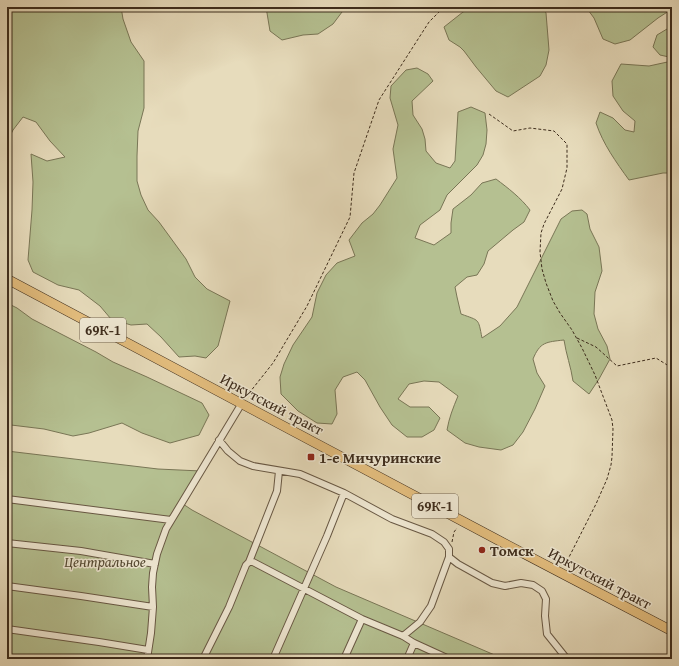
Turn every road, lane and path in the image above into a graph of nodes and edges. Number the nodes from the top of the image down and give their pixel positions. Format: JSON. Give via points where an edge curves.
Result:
{"nodes":[{"id":1,"x":444,"y":7,"type":"edge"},
{"id":2,"x":489,"y":114,"type":"dead end"},
{"id":3,"x":7,"y":279,"type":"edge"},
{"id":4,"x":576,"y":337,"type":"junction"},
{"id":5,"x":672,"y":368,"type":"edge"},
{"id":6,"x":242,"y":403,"type":"junction"},
{"id":7,"x":219,"y":440,"type":"junction"},
{"id":8,"x":279,"y":471,"type":"junction"},
{"id":9,"x":344,"y":493,"type":"junction"},
{"id":10,"x":7,"y":498,"type":"edge"},
{"id":11,"x":171,"y":520,"type":"junction"},
{"id":12,"x":460,"y":520,"type":"junction"},
{"id":13,"x":7,"y":543,"type":"edge"},
{"id":14,"x":449,"y":549,"type":"junction"},
{"id":15,"x":449,"y":556,"type":"junction"},
{"id":16,"x":249,"y":562,"type":"junction"},
{"id":17,"x":155,"y":564,"type":"junction"},
{"id":18,"x":561,"y":573,"type":"junction"},
{"id":19,"x":7,"y":586,"type":"edge"},
{"id":20,"x":304,"y":589,"type":"junction"},
{"id":21,"x":153,"y":607,"type":"junction"},
{"id":22,"x":362,"y":619,"type":"junction"},
{"id":23,"x":7,"y":629,"type":"edge"},
{"id":24,"x":672,"y":631,"type":"edge"},
{"id":25,"x":403,"y":636,"type":"junction"},
{"id":26,"x":414,"y":643,"type":"junction"},
{"id":27,"x":148,"y":650,"type":"junction"},
{"id":28,"x":146,"y":659,"type":"edge"},
{"id":29,"x":203,"y":659,"type":"edge"},
{"id":30,"x":273,"y":659,"type":"edge"},
{"id":31,"x":344,"y":659,"type":"edge"},
{"id":32,"x":407,"y":659,"type":"edge"},
{"id":33,"x":449,"y":659,"type":"edge"},
{"id":34,"x":567,"y":659,"type":"edge"}],
"edges":[{"from":1,"to":6,"type":"path","via":[[429,22],[379,100],[354,173],[350,217],[307,306],[273,363]]},
{"from":2,"to":4,"type":"path","via":[[513,131],[530,128],[554,131],[566,144],[567,168],[562,189],[544,224],[540,252],[542,269],[553,301]]},
{"from":3,"to":6,"type":"main road","name":"Иркутский тракт","number":"69К-1"},
{"from":4,"to":5,"type":"path","via":[[596,348],[617,366],[656,358]]},
{"from":4,"to":18,"type":"path","via":[[595,375],[612,420],[612,457],[603,489]]},
{"from":6,"to":7,"type":"street"},
{"from":6,"to":12,"type":"main road","name":"Иркутский тракт","number":"69К-1"},
{"from":7,"to":8,"type":"street","via":[[240,461]]},
{"from":7,"to":11,"type":"street"},
{"from":8,"to":9,"type":"street","via":[[300,474]]},
{"from":8,"to":16,"type":"street","via":[[276,492]]},
{"from":9,"to":14,"type":"street","via":[[392,519],[432,534]]},
{"from":9,"to":20,"type":"street"},
{"from":10,"to":11,"type":"street"},
{"from":11,"to":17,"type":"street"},
{"from":12,"to":14,"type":"path"},
{"from":12,"to":18,"type":"main road","name":"Иркутский тракт","number":"69К-1"},
{"from":13,"to":17,"type":"street","via":[[81,551]]},
{"from":14,"to":15,"type":"street"},
{"from":15,"to":25,"type":"street","via":[[431,606],[420,622]]},
{"from":15,"to":34,"type":"street","via":[[492,583],[505,586],[521,583],[533,585],[542,591],[546,599],[547,634]]},
{"from":16,"to":20,"type":"street"},
{"from":16,"to":29,"type":"street"},
{"from":17,"to":21,"type":"street"},
{"from":18,"to":24,"type":"main road","name":"Иркутский тракт","number":"69К-1"},
{"from":19,"to":21,"type":"street"},
{"from":20,"to":22,"type":"street"},
{"from":20,"to":30,"type":"street"},
{"from":21,"to":27,"type":"street"},
{"from":22,"to":25,"type":"street"},
{"from":22,"to":31,"type":"street"},
{"from":23,"to":27,"type":"street"},
{"from":25,"to":26,"type":"street"},
{"from":26,"to":32,"type":"street"},
{"from":26,"to":33,"type":"street"},
{"from":27,"to":28,"type":"street"}]}
